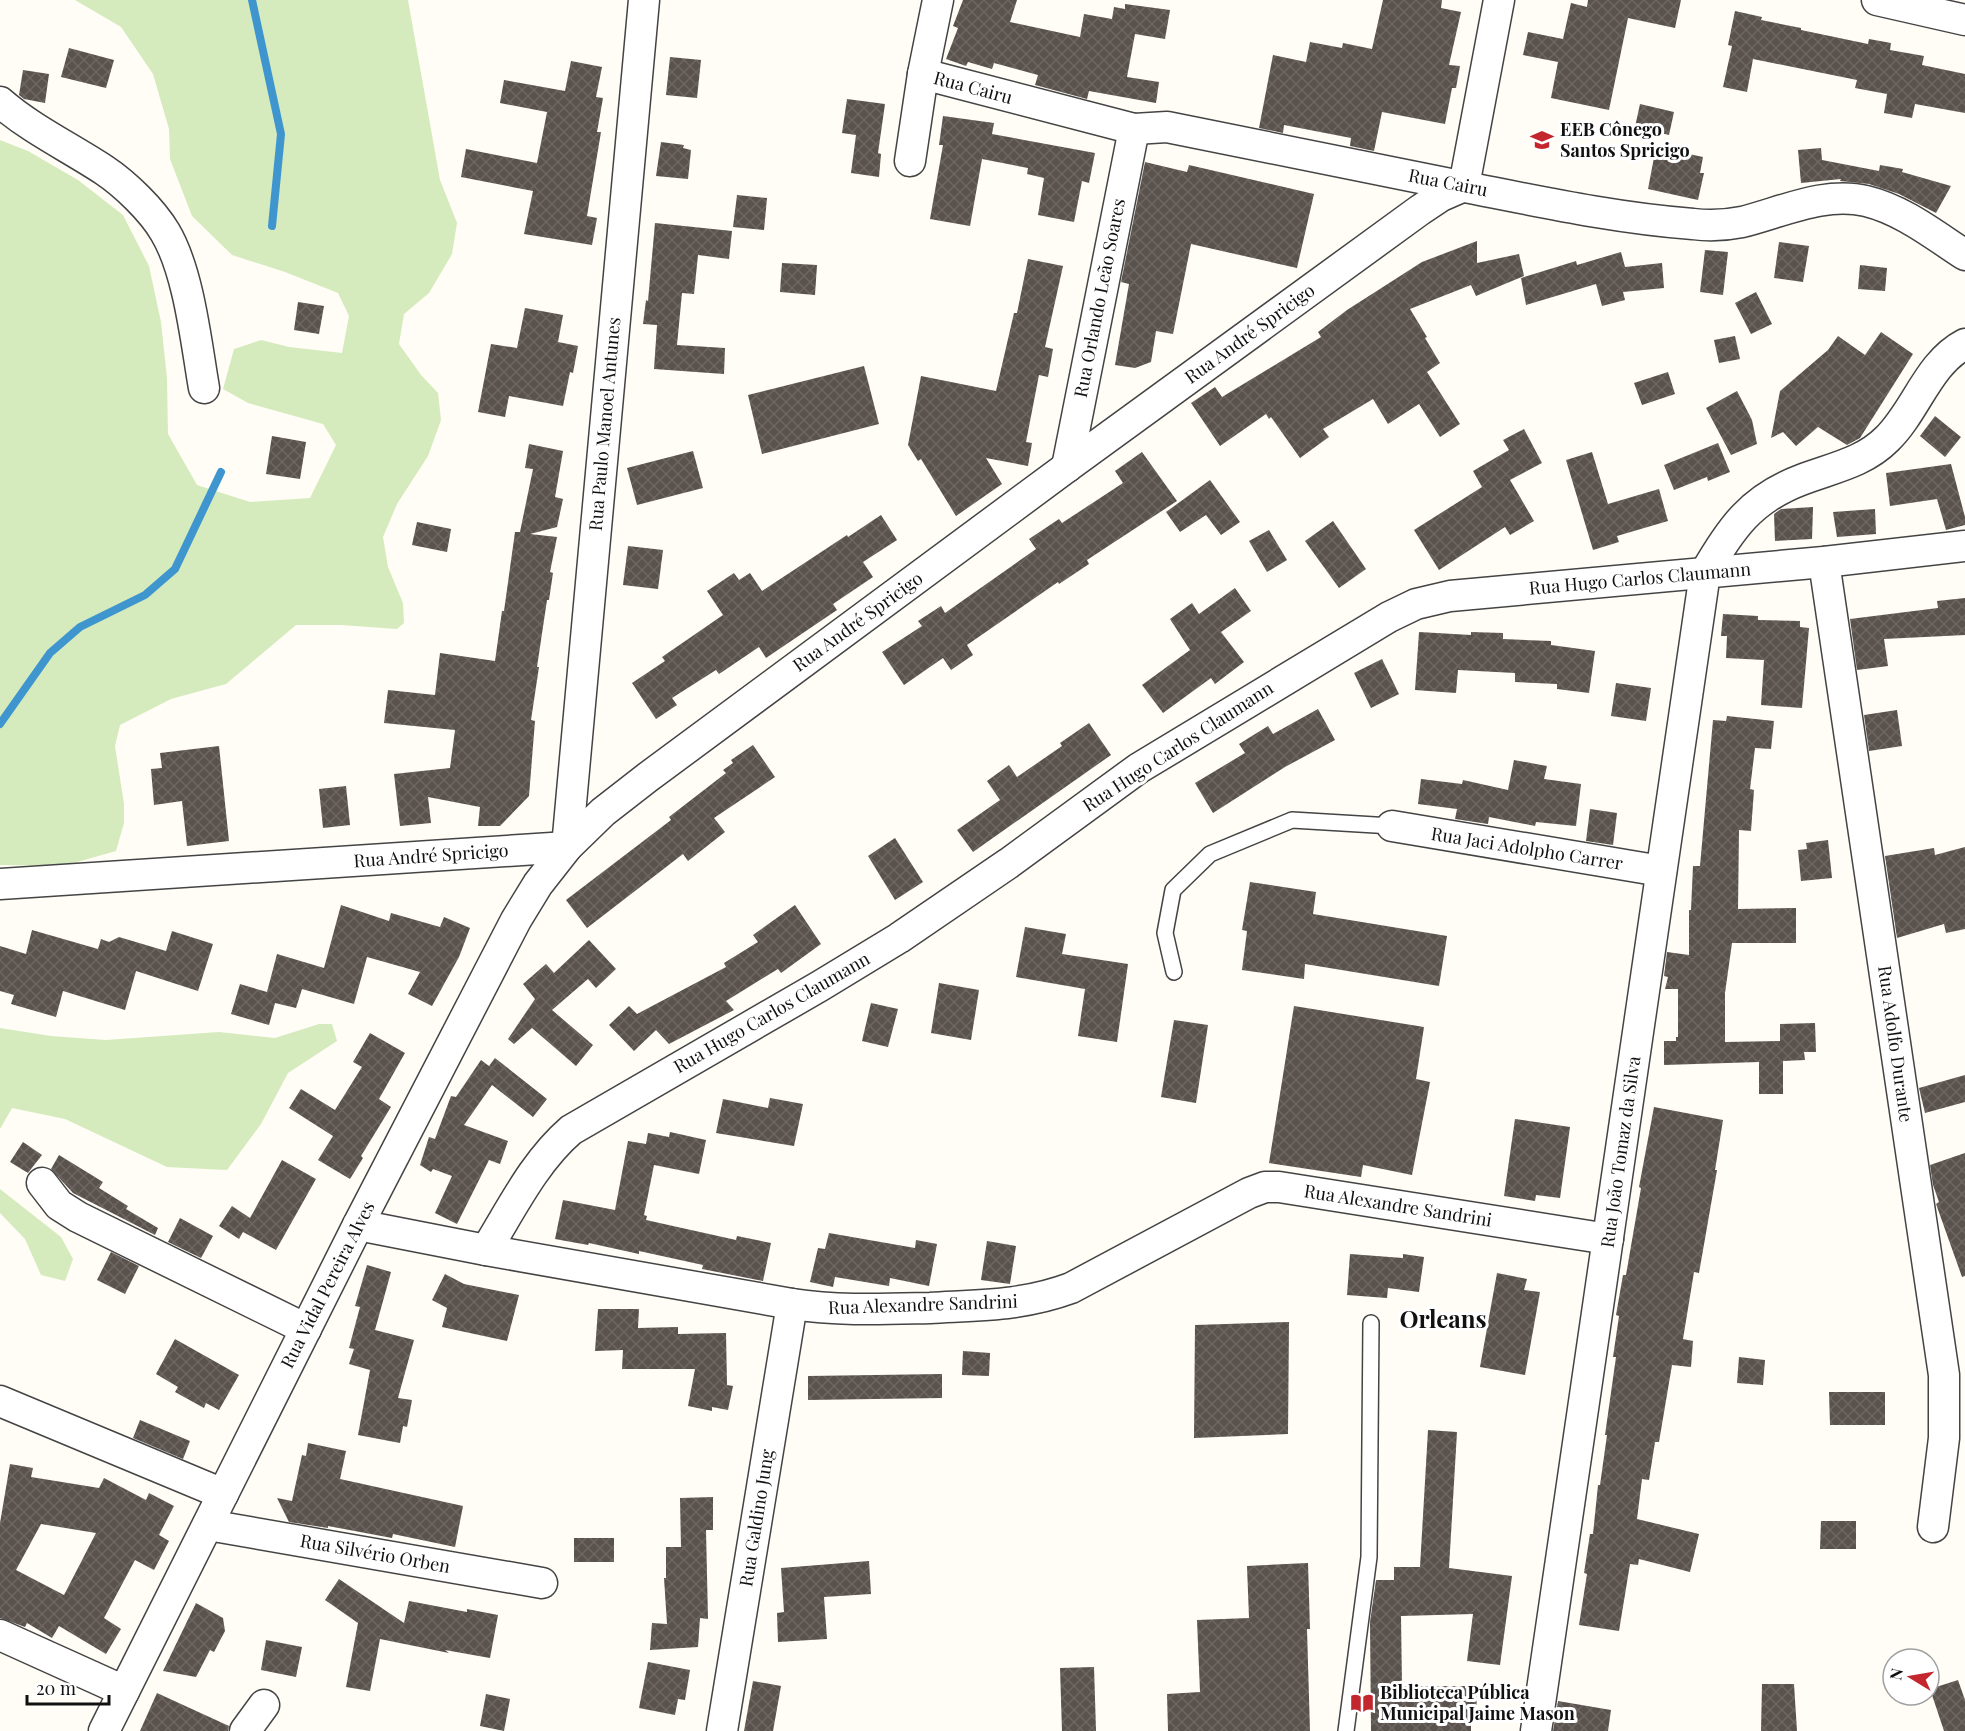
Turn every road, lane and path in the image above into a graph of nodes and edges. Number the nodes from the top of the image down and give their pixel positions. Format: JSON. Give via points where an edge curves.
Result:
{"nodes":[{"id":1,"x":644,"y":0,"type":"edge"},
{"id":2,"x":938,"y":0,"type":"edge"},
{"id":3,"x":1499,"y":0,"type":"edge"},
{"id":4,"x":1876,"y":0,"type":"edge"},
{"id":5,"x":1965,"y":20,"type":"edge"},
{"id":6,"x":923,"y":74,"type":"junction"},
{"id":7,"x":0,"y":102,"type":"edge"},
{"id":8,"x":1134,"y":129,"type":"junction"},
{"id":9,"x":910,"y":161,"type":"dead end"},
{"id":10,"x":1464,"y":186,"type":"junction"},
{"id":11,"x":1965,"y":255,"type":"edge"},
{"id":12,"x":1965,"y":344,"type":"edge"},
{"id":13,"x":204,"y":388,"type":"dead end"},
{"id":14,"x":1067,"y":467,"type":"junction"},
{"id":15,"x":1965,"y":546,"type":"edge"},
{"id":16,"x":1824,"y":562,"type":"junction"},
{"id":17,"x":1705,"y":573,"type":"junction"},
{"id":18,"x":1392,"y":826,"type":"joint"},
{"id":19,"x":567,"y":847,"type":"junction"},
{"id":20,"x":1661,"y":871,"type":"junction"},
{"id":21,"x":0,"y":884,"type":"edge"},
{"id":22,"x":1174,"y":972,"type":"dead end"},
{"id":23,"x":42,"y":1183,"type":"dead end"},
{"id":24,"x":358,"y":1225,"type":"junction"},
{"id":25,"x":1608,"y":1239,"type":"junction"},
{"id":26,"x":486,"y":1250,"type":"junction"},
{"id":27,"x":792,"y":1304,"type":"junction"},
{"id":28,"x":1371,"y":1323,"type":"dead end"},
{"id":29,"x":306,"y":1329,"type":"junction"},
{"id":30,"x":0,"y":1401,"type":"edge"},
{"id":31,"x":223,"y":1494,"type":"junction"},
{"id":32,"x":208,"y":1525,"type":"junction"},
{"id":33,"x":1933,"y":1527,"type":"dead end"},
{"id":34,"x":542,"y":1583,"type":"dead end"},
{"id":35,"x":0,"y":1635,"type":"edge"},
{"id":36,"x":124,"y":1691,"type":"junction"},
{"id":37,"x":264,"y":1704,"type":"dead end"},
{"id":38,"x":104,"y":1731,"type":"edge"},
{"id":39,"x":245,"y":1731,"type":"edge"},
{"id":40,"x":722,"y":1731,"type":"edge"},
{"id":41,"x":1346,"y":1731,"type":"edge"},
{"id":42,"x":1536,"y":1731,"type":"edge"}],
"edges":[{"from":1,"to":19,"type":"street","name":"Rua Paulo Manoel Antunes"},
{"from":2,"to":6,"type":"street"},
{"from":3,"to":10,"type":"street"},
{"from":4,"to":5,"type":"street"},
{"from":6,"to":8,"type":"street","name":"Rua Cairu"},
{"from":6,"to":9,"type":"street"},
{"from":7,"to":13,"type":"street","via":[[106,172],[141,201],[165,232],[190,305]]},
{"from":8,"to":10,"type":"street","name":"Rua Cairu","via":[[1167,127]]},
{"from":8,"to":14,"type":"street","name":"Rua Orlando Leão Soares"},
{"from":10,"to":11,"type":"street","name":"Rua Cairu","via":[[1576,209],[1719,225],[1848,198],[1868,201],[1912,220]]},
{"from":10,"to":14,"type":"street","name":"Rua André Spricigo","via":[[1420,210]]},
{"from":12,"to":17,"type":"street","via":[[1945,359],[1887,440],[1856,462],[1783,487],[1760,502],[1728,534]]},
{"from":14,"to":19,"type":"street","name":"Rua André Spricigo","via":[[648,777]]},
{"from":15,"to":16,"type":"street","name":"Rua Hugo Carlos Claumann"},
{"from":16,"to":17,"type":"street","name":"Rua Hugo Carlos Claumann"},
{"from":16,"to":33,"type":"street","name":"Rua Adolfo Durante","via":[[1944,1375],[1944,1438]]},
{"from":17,"to":20,"type":"street","name":"Rua João Tomaz da Silva"},
{"from":17,"to":26,"type":"street","name":"Rua Hugo Carlos Claumann","via":[[1450,596],[1416,604],[1389,617],[1139,768],[1000,870],[898,938],[571,1130],[540,1163]]},
{"from":18,"to":20,"type":"street","name":"Rua Jaci Adolpho Carrer"},
{"from":18,"to":22,"type":"lane","via":[[1292,820],[1210,855],[1173,890],[1165,933]]},
{"from":19,"to":21,"type":"street","name":"Rua André Spricigo"},
{"from":19,"to":24,"type":"street","name":"Rua Vidal Pereira Alves","via":[[516,920]]},
{"from":20,"to":25,"type":"street","name":"Rua João Tomaz da Silva"},
{"from":23,"to":29,"type":"street","via":[[59,1205],[78,1217]]},
{"from":24,"to":26,"type":"street","name":"Rua Alexandre Sandrini"},
{"from":24,"to":29,"type":"street","name":"Rua Vidal Pereira Alves"},
{"from":25,"to":27,"type":"street","name":"Rua Alexandre Sandrini","via":[[1265,1187],[1071,1288],[1030,1301],[851,1310]]},
{"from":25,"to":42,"type":"street","name":"Rua João Tomaz da Silva"},
{"from":26,"to":27,"type":"street","name":"Rua Alexandre Sandrini"},
{"from":27,"to":40,"type":"street","name":"Rua Galdino Jung"},
{"from":28,"to":41,"type":"lane","via":[[1369,1557]]},
{"from":29,"to":31,"type":"street","name":"Rua Vidal Pereira Alves"},
{"from":30,"to":31,"type":"street"},
{"from":31,"to":32,"type":"street","name":"Rua Vidal Pereira Alves"},
{"from":32,"to":34,"type":"street","name":"Rua Silvério Orben"},
{"from":32,"to":36,"type":"street","name":"Rua Vidal Pereira Alves"},
{"from":35,"to":36,"type":"street"},
{"from":36,"to":38,"type":"street","name":"Rua Vidal Pereira Alves"},
{"from":37,"to":39,"type":"street"}]}
